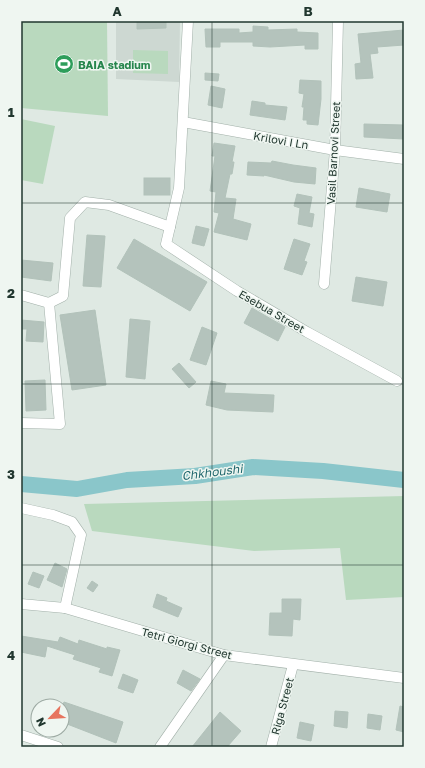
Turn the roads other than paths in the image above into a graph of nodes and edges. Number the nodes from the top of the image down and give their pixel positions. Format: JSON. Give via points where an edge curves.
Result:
{"nodes":[{"id":1,"x":188,"y":21,"type":"edge"},
{"id":2,"x":338,"y":21,"type":"edge"},
{"id":3,"x":182,"y":122,"type":"junction"},
{"id":4,"x":335,"y":150,"type":"junction"},
{"id":5,"x":404,"y":159,"type":"edge"},
{"id":6,"x":170,"y":227,"type":"junction"},
{"id":7,"x":324,"y":284,"type":"dead end"},
{"id":8,"x":21,"y":295,"type":"edge"},
{"id":9,"x":49,"y":304,"type":"junction"},
{"id":10,"x":397,"y":381,"type":"dead end"},
{"id":11,"x":21,"y":423,"type":"edge"},
{"id":12,"x":21,"y":508,"type":"edge"},
{"id":13,"x":21,"y":604,"type":"edge"},
{"id":14,"x":64,"y":608,"type":"junction"},
{"id":15,"x":224,"y":655,"type":"junction"},
{"id":16,"x":293,"y":665,"type":"junction"},
{"id":17,"x":404,"y":678,"type":"edge"},
{"id":18,"x":21,"y":735,"type":"edge"},
{"id":19,"x":58,"y":747,"type":"edge"},
{"id":20,"x":160,"y":747,"type":"edge"},
{"id":21,"x":271,"y":747,"type":"edge"}],
"edges":[{"from":1,"to":3,"type":"street","name":"Esebua Street"},
{"from":2,"to":4,"type":"street","name":"Vasil Barnovi Street"},
{"from":3,"to":4,"type":"street","name":"Krilovi I Ln"},
{"from":3,"to":6,"type":"street","name":"Esebua Street","via":[[178,188]]},
{"from":4,"to":5,"type":"street","name":"Krilovi I Ln"},
{"from":4,"to":7,"type":"street","name":"Vasil Barnovi Street"},
{"from":6,"to":9,"type":"street","via":[[108,205],[85,202],[70,218],[63,296]]},
{"from":6,"to":10,"type":"street","name":"Esebua Street","via":[[166,244],[249,298]]},
{"from":8,"to":9,"type":"street"},
{"from":9,"to":11,"type":"street","via":[[60,424]]},
{"from":12,"to":14,"type":"street","via":[[72,522],[81,535]]},
{"from":13,"to":14,"type":"street","name":"Tetri Giorgi Street"},
{"from":14,"to":15,"type":"street","name":"Tetri Giorgi Street"},
{"from":15,"to":16,"type":"street","name":"Tetri Giorgi Street"},
{"from":15,"to":20,"type":"street"},
{"from":16,"to":17,"type":"street","name":"Tetri Giorgi Street"},
{"from":16,"to":21,"type":"street","name":"Riga Street"},
{"from":18,"to":19,"type":"street"}]}
